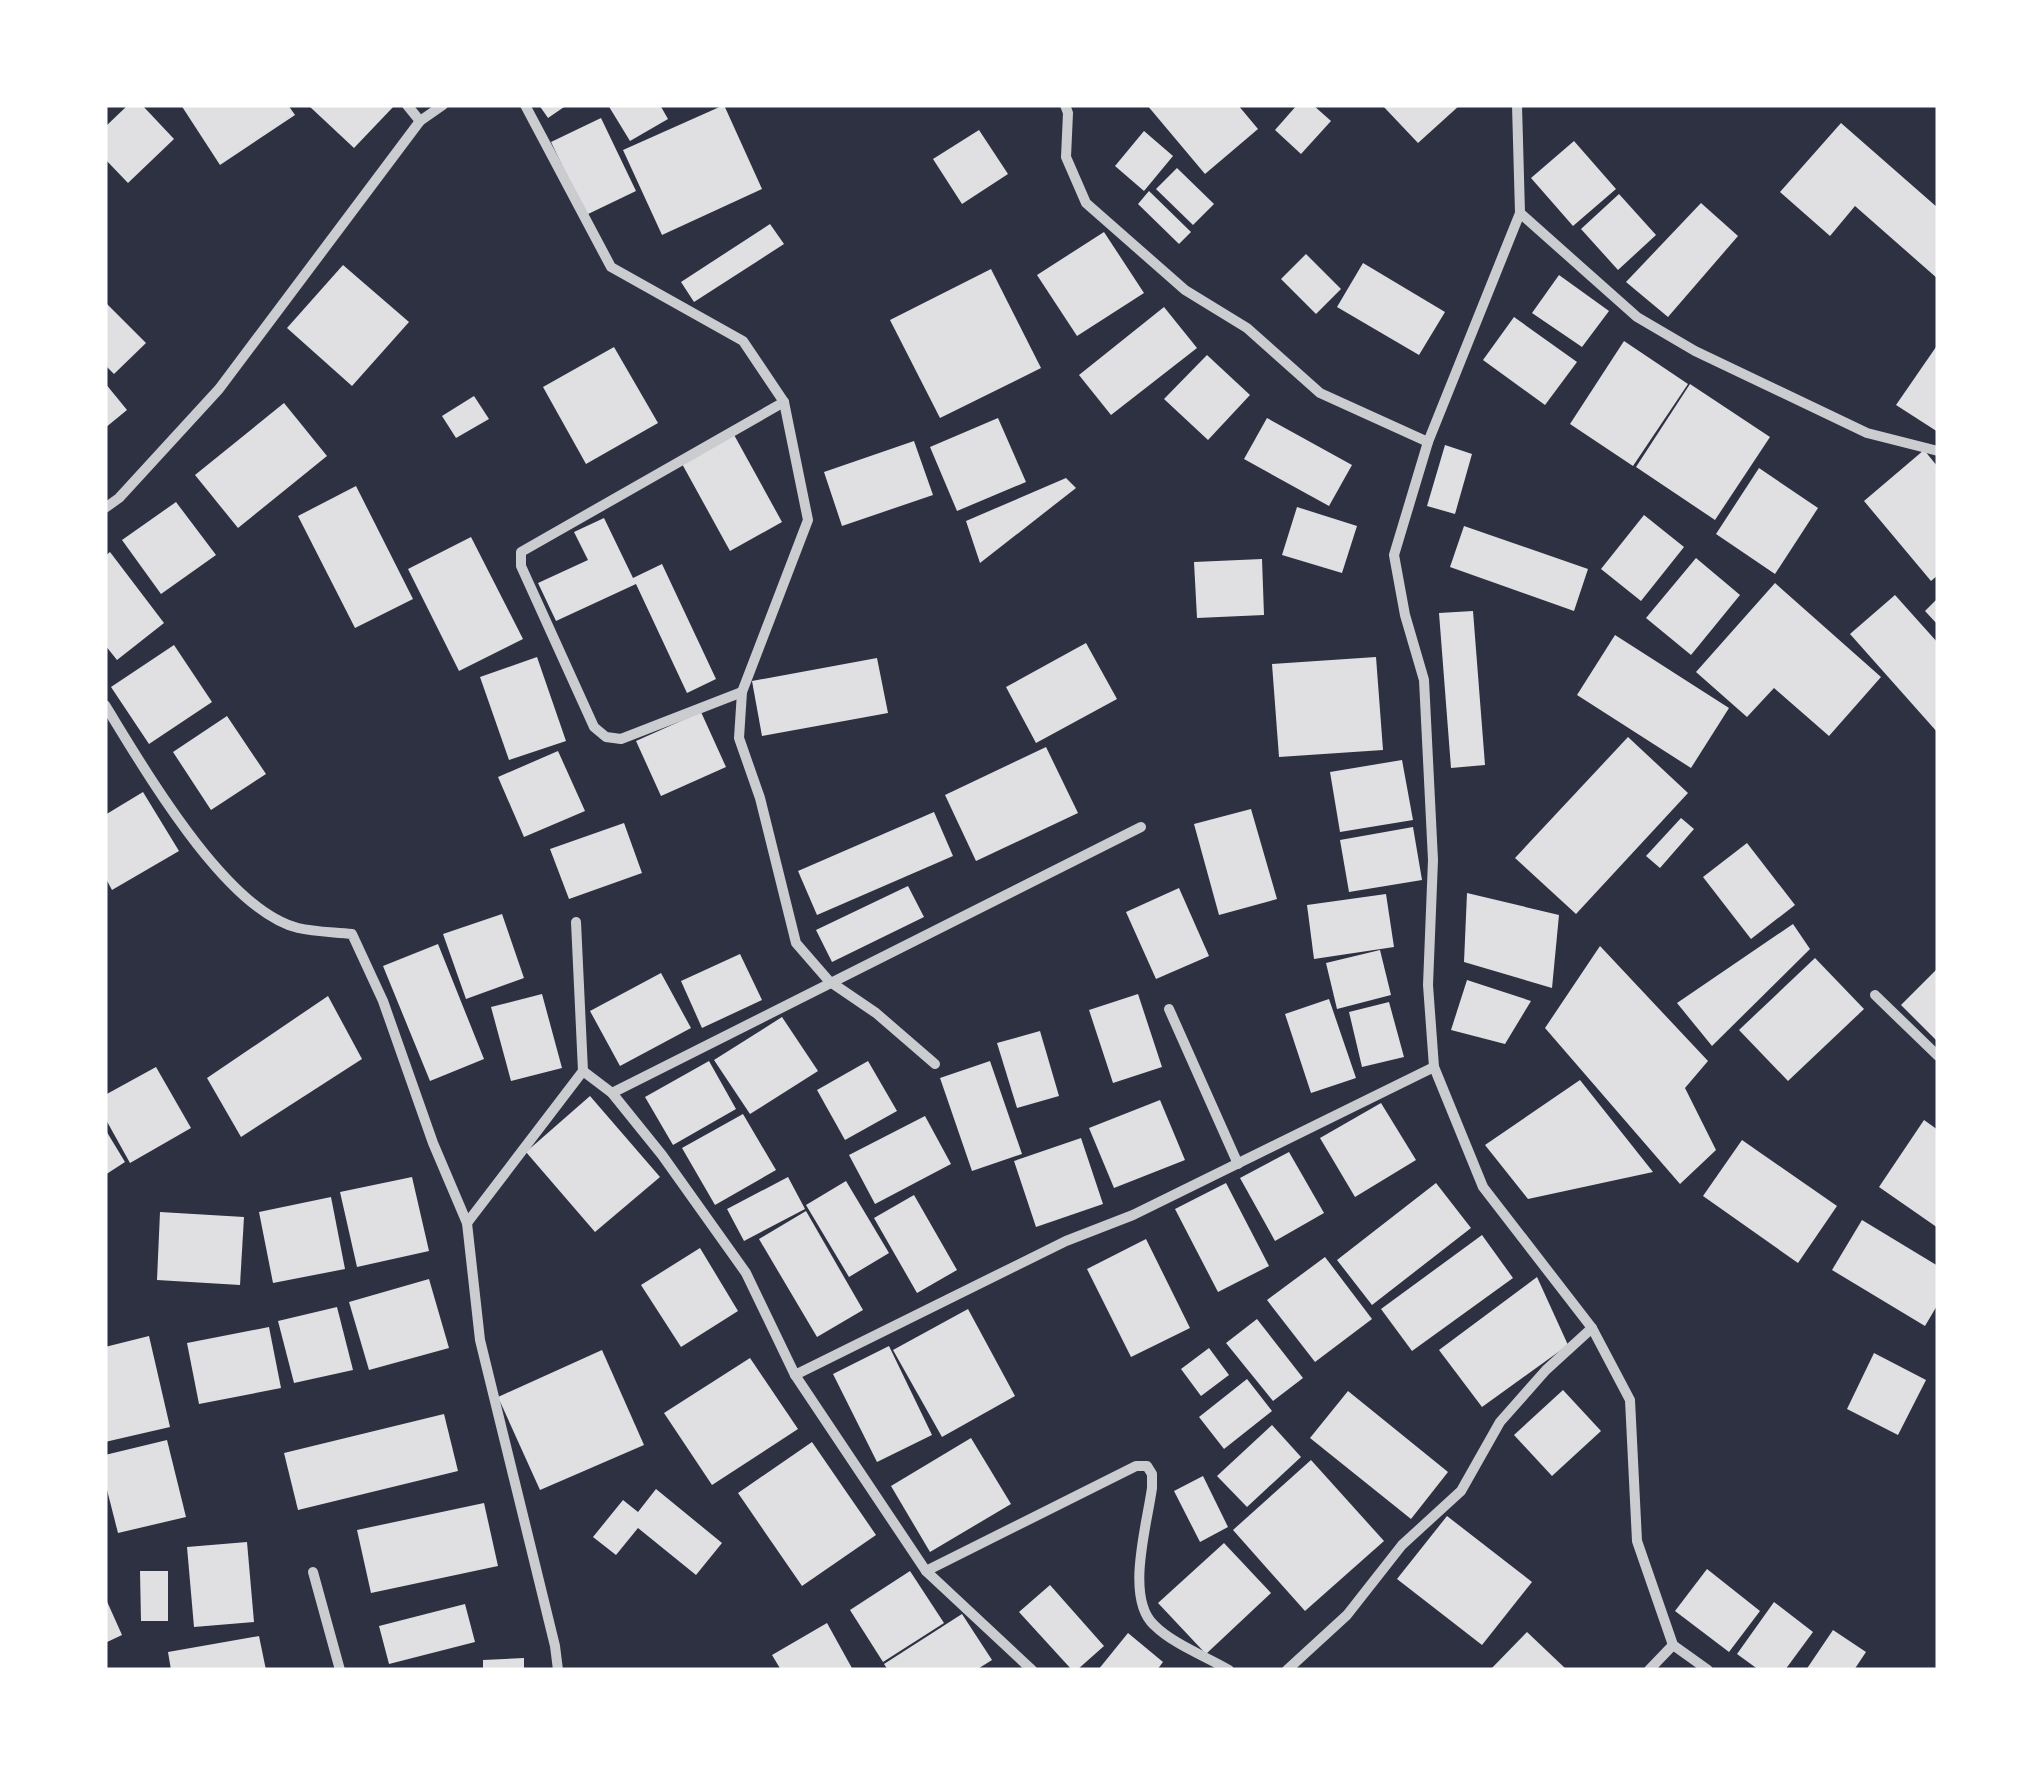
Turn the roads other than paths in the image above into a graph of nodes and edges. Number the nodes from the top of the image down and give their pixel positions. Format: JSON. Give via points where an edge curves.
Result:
{"nodes":[{"id":1,"x":407,"y":105,"type":"edge"},
{"id":2,"x":443,"y":105,"type":"edge"},
{"id":3,"x":525,"y":105,"type":"edge"},
{"id":4,"x":1065,"y":105,"type":"edge"},
{"id":5,"x":1517,"y":105,"type":"edge"},
{"id":6,"x":420,"y":121,"type":"junction"},
{"id":7,"x":1520,"y":213,"type":"junction"},
{"id":8,"x":784,"y":402,"type":"junction"},
{"id":9,"x":1428,"y":442,"type":"junction"},
{"id":10,"x":1938,"y":452,"type":"edge"},
{"id":11,"x":105,"y":508,"type":"edge"},
{"id":12,"x":742,"y":692,"type":"junction"},
{"id":13,"x":105,"y":705,"type":"edge"},
{"id":14,"x":1141,"y":827,"type":"dead end"},
{"id":15,"x":576,"y":922,"type":"dead end"},
{"id":16,"x":829,"y":981,"type":"junction"},
{"id":17,"x":1875,"y":995,"type":"dead end"},
{"id":18,"x":1169,"y":1009,"type":"dead end"},
{"id":19,"x":1938,"y":1056,"type":"edge"},
{"id":20,"x":935,"y":1064,"type":"dead end"},
{"id":21,"x":1434,"y":1068,"type":"junction"},
{"id":22,"x":583,"y":1071,"type":"junction"},
{"id":23,"x":612,"y":1093,"type":"junction"},
{"id":24,"x":1238,"y":1164,"type":"junction"},
{"id":25,"x":467,"y":1223,"type":"junction"},
{"id":26,"x":1592,"y":1328,"type":"junction"},
{"id":27,"x":795,"y":1375,"type":"junction"},
{"id":28,"x":926,"y":1571,"type":"junction"},
{"id":29,"x":312,"y":1572,"type":"dead end"},
{"id":30,"x":1673,"y":1645,"type":"junction"},
{"id":31,"x":340,"y":1670,"type":"edge"},
{"id":32,"x":558,"y":1670,"type":"edge"},
{"id":33,"x":1032,"y":1670,"type":"edge"},
{"id":34,"x":1229,"y":1670,"type":"edge"},
{"id":35,"x":1287,"y":1670,"type":"edge"},
{"id":36,"x":1650,"y":1670,"type":"edge"},
{"id":37,"x":1708,"y":1670,"type":"edge"}],
"edges":[{"from":1,"to":6,"type":"street"},
{"from":2,"to":6,"type":"street"},
{"from":3,"to":8,"type":"street","via":[[612,267],[744,341]]},
{"from":4,"to":9,"type":"street","via":[[1066,157],[1086,204],[1185,290],[1248,328],[1320,393]]},
{"from":5,"to":7,"type":"street"},
{"from":6,"to":11,"type":"street","via":[[219,389]]},
{"from":7,"to":9,"type":"street"},
{"from":7,"to":10,"type":"street","via":[[1637,317],[1867,432]]},
{"from":8,"to":12,"type":"street","via":[[808,520]]},
{"from":8,"to":12,"type":"street","via":[[521,552],[521,566],[594,728],[606,737],[621,739]]},
{"from":9,"to":21,"type":"street","via":[[1394,555],[1424,680]]},
{"from":12,"to":16,"type":"street","via":[[739,738],[796,943]]},
{"from":13,"to":25,"type":"street","via":[[208,859],[247,902],[296,928],[352,934]]},
{"from":14,"to":16,"type":"street"},
{"from":15,"to":22,"type":"street"},
{"from":16,"to":20,"type":"street"},
{"from":16,"to":23,"type":"street"},
{"from":17,"to":19,"type":"street"},
{"from":18,"to":24,"type":"street"},
{"from":21,"to":24,"type":"street"},
{"from":21,"to":26,"type":"street","via":[[1483,1186]]},
{"from":22,"to":23,"type":"street"},
{"from":22,"to":25,"type":"street"},
{"from":23,"to":27,"type":"street","via":[[746,1273]]},
{"from":24,"to":27,"type":"street"},
{"from":25,"to":32,"type":"street","via":[[480,1340]]},
{"from":26,"to":30,"type":"street","via":[[1630,1400],[1637,1542]]},
{"from":26,"to":35,"type":"street","via":[[1500,1422],[1461,1491]]},
{"from":27,"to":28,"type":"street"},
{"from":28,"to":33,"type":"street"},
{"from":28,"to":34,"type":"street","via":[[1147,1466],[1152,1488],[1138,1590],[1144,1615]]},
{"from":29,"to":31,"type":"street"},
{"from":30,"to":36,"type":"street"},
{"from":30,"to":37,"type":"street"}]}
